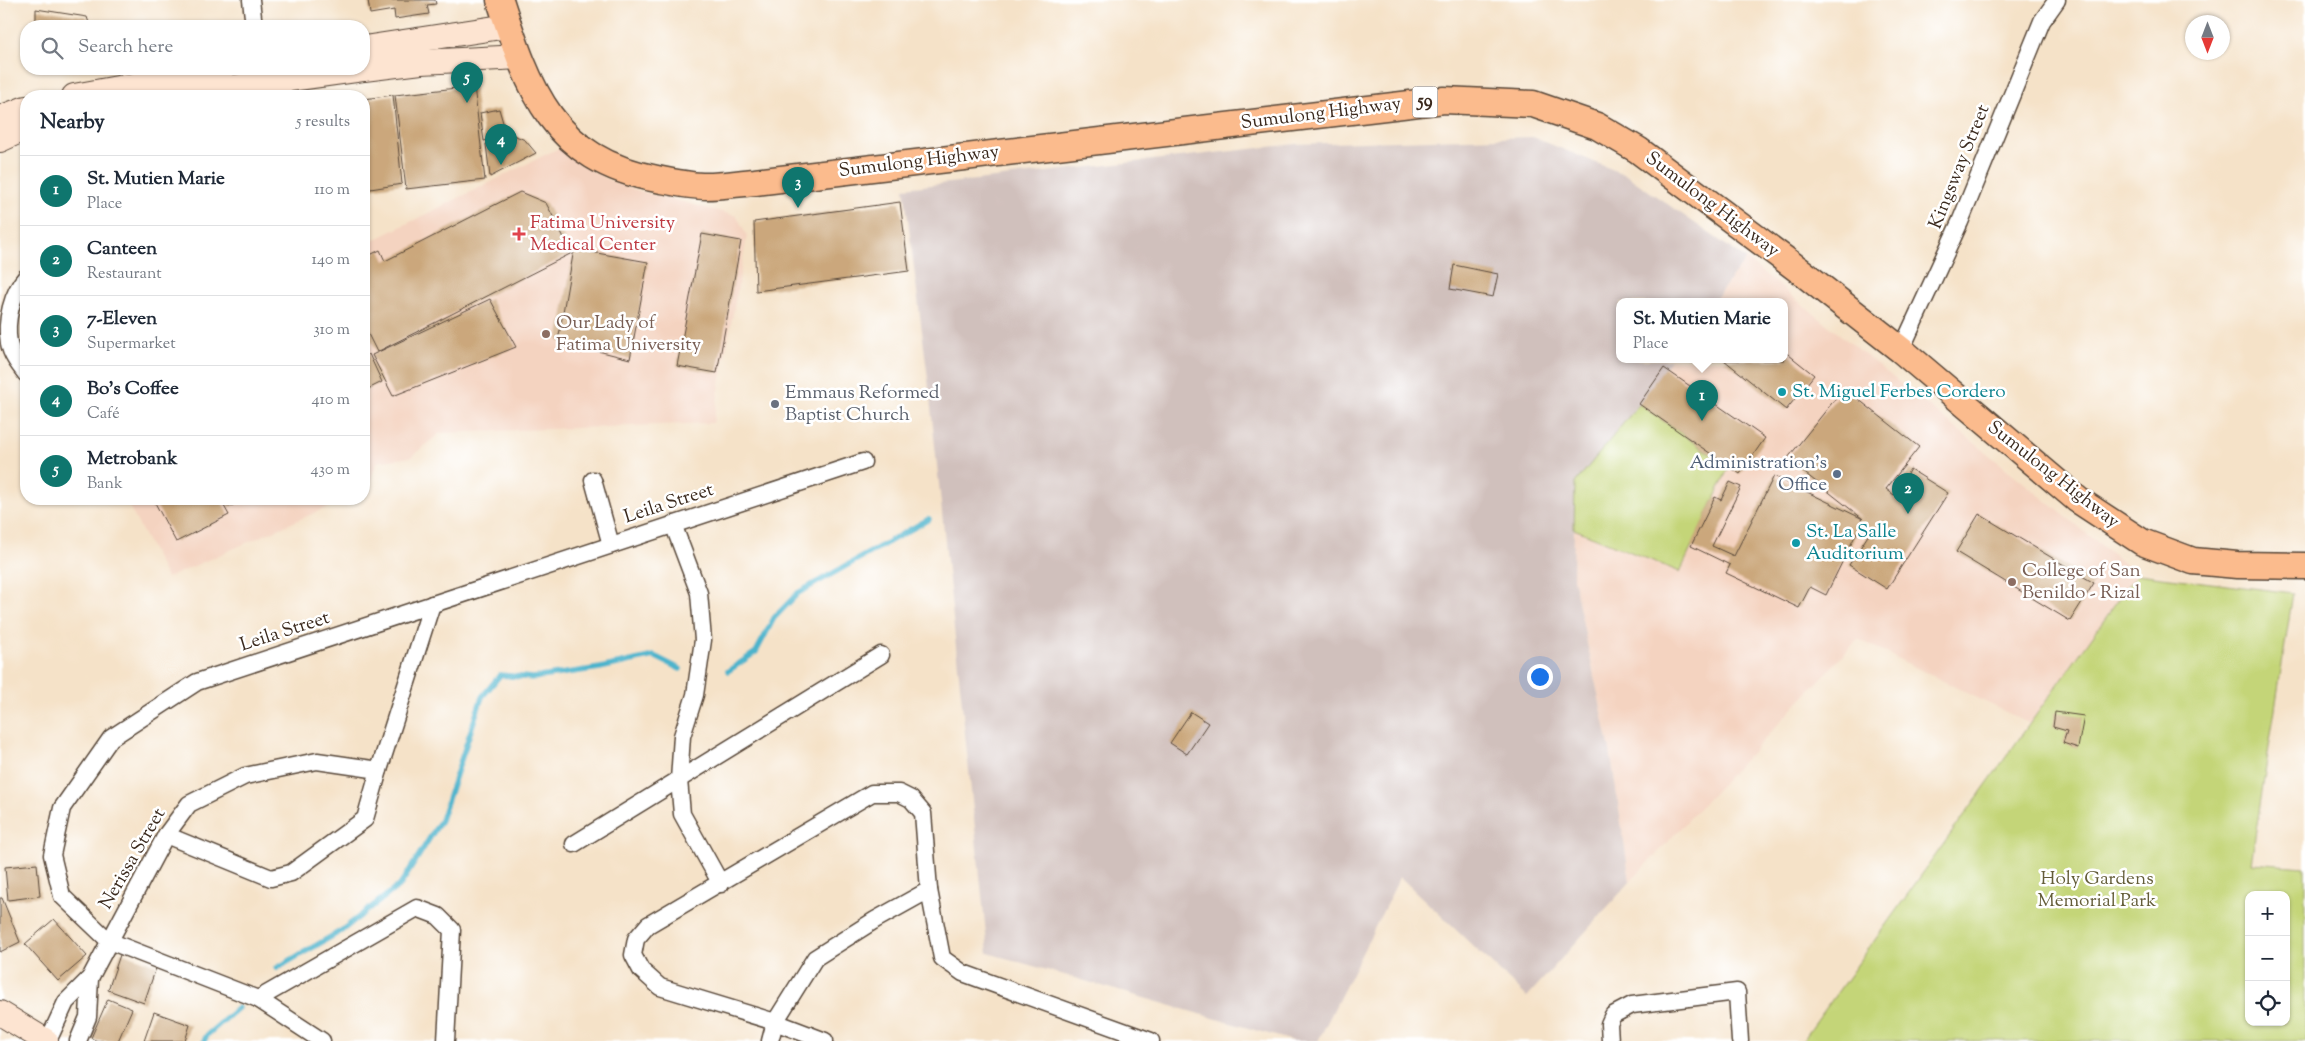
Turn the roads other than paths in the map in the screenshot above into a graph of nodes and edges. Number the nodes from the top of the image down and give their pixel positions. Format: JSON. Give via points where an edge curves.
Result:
{"nodes":[{"id":1,"x":251,"y":0,"type":"edge"},
{"id":2,"x":500,"y":0,"type":"edge"},
{"id":3,"x":2057,"y":0,"type":"edge"},
{"id":4,"x":253,"y":20,"type":"edge"},
{"id":5,"x":508,"y":26,"type":"junction"},
{"id":6,"x":370,"y":47,"type":"edge"},
{"id":7,"x":519,"y":57,"type":"junction"},
{"id":8,"x":370,"y":67,"type":"edge"},
{"id":9,"x":200,"y":75,"type":"edge"},
{"id":10,"x":314,"y":75,"type":"edge"},
{"id":11,"x":150,"y":89,"type":"edge"},
{"id":12,"x":211,"y":90,"type":"edge"},
{"id":13,"x":20,"y":110,"type":"edge"},
{"id":14,"x":0,"y":118,"type":"edge"},
{"id":15,"x":20,"y":131,"type":"edge"},
{"id":16,"x":0,"y":140,"type":"edge"},
{"id":17,"x":20,"y":284,"type":"edge"},
{"id":18,"x":1901,"y":350,"type":"junction"},
{"id":19,"x":20,"y":366,"type":"edge"},
{"id":20,"x":864,"y":462,"type":"dead end"},
{"id":21,"x":593,"y":480,"type":"dead end"},
{"id":22,"x":673,"y":524,"type":"junction"},
{"id":23,"x":611,"y":545,"type":"junction"},
{"id":24,"x":2305,"y":566,"type":"edge"},
{"id":25,"x":432,"y":604,"type":"junction"},
{"id":26,"x":881,"y":655,"type":"dead end"},
{"id":27,"x":379,"y":770,"type":"junction"},
{"id":28,"x":679,"y":780,"type":"junction"},
{"id":29,"x":166,"y":835,"type":"junction"},
{"id":30,"x":574,"y":844,"type":"dead end"},
{"id":31,"x":721,"y":884,"type":"junction"},
{"id":32,"x":929,"y":890,"type":"junction"},
{"id":33,"x":109,"y":941,"type":"junction"},
{"id":34,"x":90,"y":978,"type":"junction"},
{"id":35,"x":258,"y":999,"type":"junction"},
{"id":36,"x":0,"y":1013,"type":"edge"},
{"id":37,"x":775,"y":1022,"type":"junction"},
{"id":38,"x":1128,"y":1037,"type":"edge"},
{"id":39,"x":47,"y":1041,"type":"edge"},
{"id":40,"x":78,"y":1041,"type":"edge"},
{"id":41,"x":322,"y":1041,"type":"edge"},
{"id":42,"x":446,"y":1041,"type":"edge"},
{"id":43,"x":770,"y":1041,"type":"edge"},
{"id":44,"x":824,"y":1041,"type":"edge"},
{"id":45,"x":1151,"y":1041,"type":"edge"},
{"id":46,"x":1610,"y":1041,"type":"edge"},
{"id":47,"x":1740,"y":1041,"type":"edge"}],
"edges":[{"from":1,"to":4,"type":"street"},
{"from":2,"to":5,"type":"main road","name":"Sumulong Highway","number":"59"},
{"from":3,"to":18,"type":"street","name":"Kingsway Street","via":[[2042,21],[1960,222]]},
{"from":5,"to":6,"type":"street"},
{"from":5,"to":7,"type":"main road","name":"Sumulong Highway","number":"59"},
{"from":7,"to":8,"type":"street"},
{"from":7,"to":18,"type":"main road","name":"Sumulong Highway","number":"59","via":[[530,84],[549,115],[568,138],[588,154],[642,176],[705,186],[1444,100],[1533,104],[1597,126],[1638,150]]},
{"from":9,"to":11,"type":"street"},
{"from":10,"to":12,"type":"street"},
{"from":13,"to":14,"type":"street"},
{"from":15,"to":16,"type":"street"},
{"from":17,"to":19,"type":"street","via":[[12,306],[9,343]]},
{"from":18,"to":24,"type":"main road","name":"Sumulong Highway","number":"59","via":[[2078,500],[2142,542],[2193,561]]},
{"from":20,"to":22,"type":"street","name":"Leila Street"},
{"from":21,"to":23,"type":"street"},
{"from":22,"to":23,"type":"street","name":"Leila Street"},
{"from":22,"to":28,"type":"street","via":[[698,594],[703,640],[695,695],[682,736]]},
{"from":23,"to":25,"type":"street","name":"Leila Street"},
{"from":25,"to":27,"type":"street"},
{"from":25,"to":33,"type":"street","name":"Leila Street","via":[[197,682],[111,738],[62,808],[52,854],[62,896]]},
{"from":26,"to":28,"type":"street"},
{"from":27,"to":29,"type":"street","name":"Nerissa Street","via":[[317,761],[245,776],[189,804]]},
{"from":27,"to":29,"type":"street","via":[[366,819],[291,873],[271,878]]},
{"from":28,"to":30,"type":"street"},
{"from":28,"to":31,"type":"street","via":[[682,814]]},
{"from":29,"to":33,"type":"street","name":"Nerissa Street"},
{"from":31,"to":32,"type":"street","via":[[872,793],[899,793],[911,799],[923,813]]},
{"from":31,"to":37,"type":"street","via":[[648,925],[636,939],[633,955],[642,970],[660,987]]},
{"from":32,"to":37,"type":"street","via":[[815,958]]},
{"from":32,"to":38,"type":"street","via":[[942,958],[964,973]]},
{"from":33,"to":34,"type":"street","name":"Nerissa Street"},
{"from":33,"to":35,"type":"street","name":"Leila Street"},
{"from":34,"to":39,"type":"street","via":[[66,1002]]},
{"from":34,"to":40,"type":"street","via":[[88,1017]]},
{"from":35,"to":41,"type":"street","name":"Leila Street"},
{"from":35,"to":42,"type":"street","via":[[417,908],[438,916],[452,930]]},
{"from":36,"to":39,"type":"street"},
{"from":37,"to":43,"type":"street"},
{"from":37,"to":44,"type":"street"},
{"from":38,"to":45,"type":"street"},
{"from":46,"to":47,"type":"street","via":[[1609,1024],[1613,1015],[1632,1005],[1695,999],[1725,992],[1738,992]]}]}
